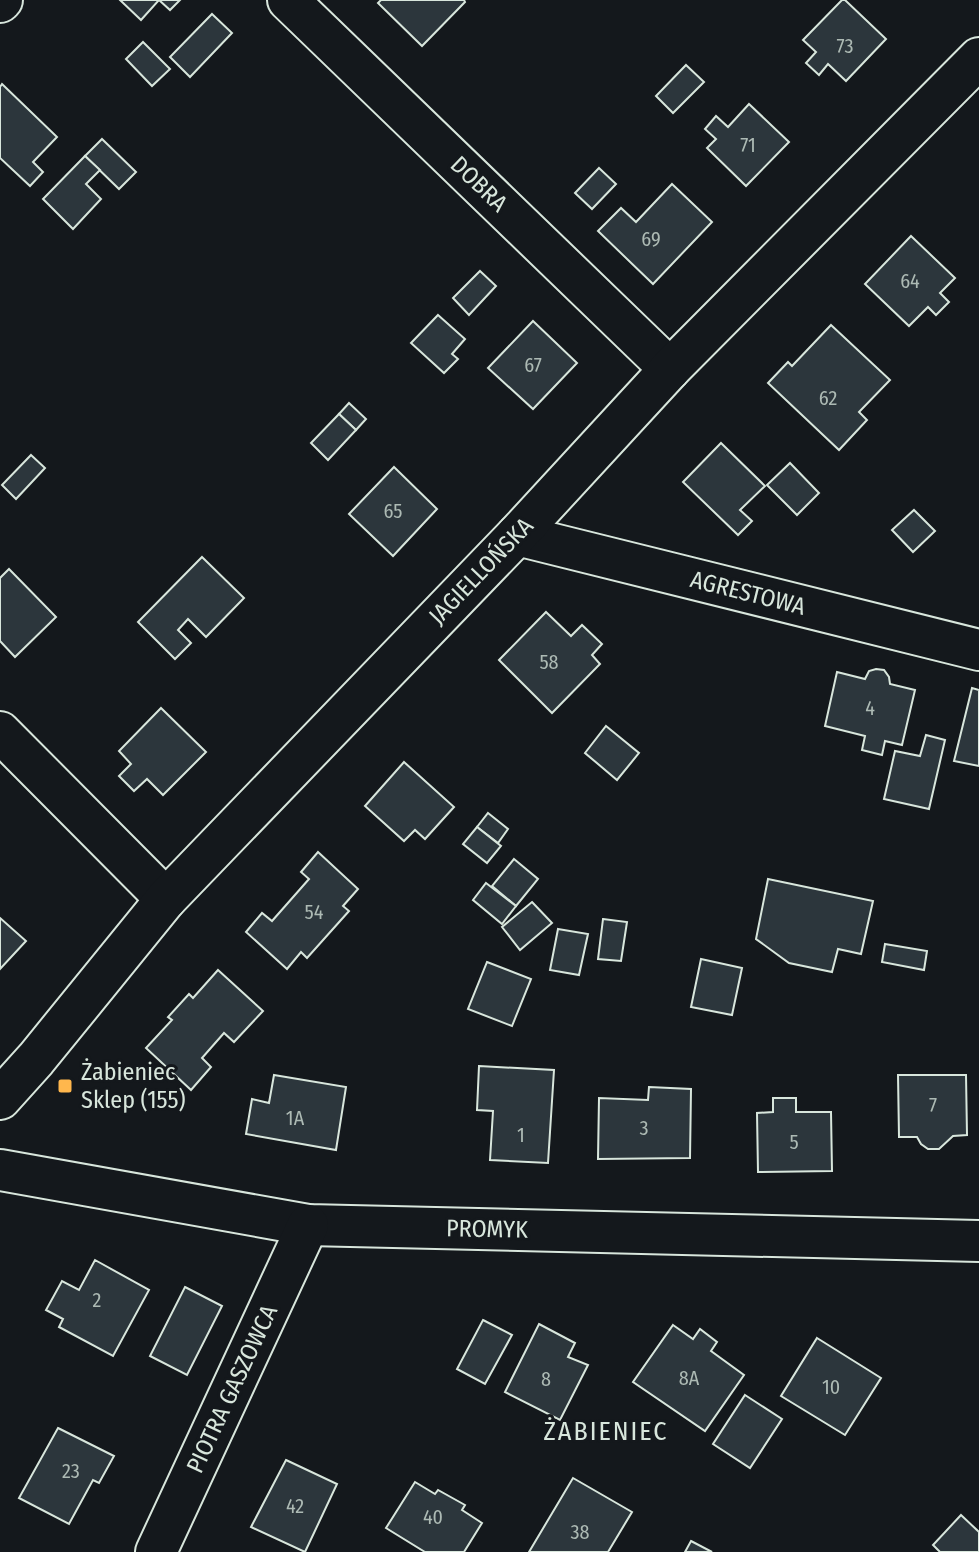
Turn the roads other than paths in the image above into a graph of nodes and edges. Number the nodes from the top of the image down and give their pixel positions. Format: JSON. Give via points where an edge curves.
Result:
{"nodes":[{"id":1,"x":288,"y":0,"type":"edge"},
{"id":2,"x":979,"y":58,"type":"edge"},
{"id":3,"x":670,"y":369,"type":"junction"},
{"id":4,"x":517,"y":535,"type":"junction"},
{"id":5,"x":979,"y":650,"type":"edge"},
{"id":6,"x":0,"y":732,"type":"edge"},
{"id":7,"x":166,"y":899,"type":"junction"},
{"id":8,"x":0,"y":1099,"type":"edge"},
{"id":9,"x":0,"y":1170,"type":"edge"},
{"id":10,"x":308,"y":1225,"type":"junction"},
{"id":11,"x":979,"y":1241,"type":"edge"},
{"id":12,"x":156,"y":1552,"type":"edge"}],
"edges":[{"from":1,"to":3,"type":"street","name":"DOBRA"},
{"from":2,"to":3,"type":"street","name":"JAGIELLOŃSKA"},
{"from":3,"to":4,"type":"street","name":"JAGIELLOŃSKA"},
{"from":4,"to":5,"type":"street","name":"AGRESTOWA"},
{"from":4,"to":7,"type":"street","name":"JAGIELLOŃSKA"},
{"from":6,"to":7,"type":"street"},
{"from":7,"to":8,"type":"street","name":"JAGIELLOŃSKA"},
{"from":9,"to":10,"type":"street","name":"PROMYK"},
{"from":10,"to":11,"type":"street","name":"PROMYK"},
{"from":10,"to":12,"type":"street","name":"PIOTRA GASZOWCA"}]}
